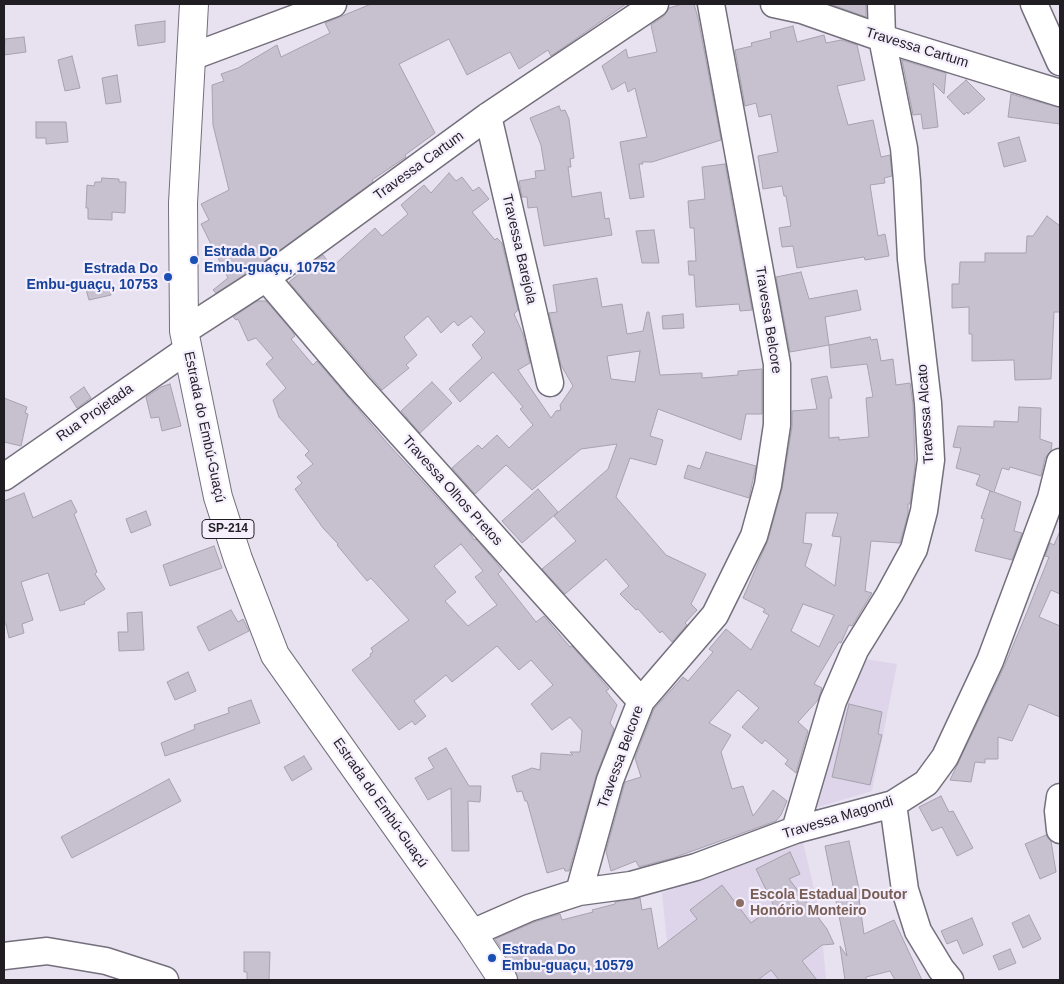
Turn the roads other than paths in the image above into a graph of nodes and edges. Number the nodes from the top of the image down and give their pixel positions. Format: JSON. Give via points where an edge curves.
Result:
{"nodes":[{"id":1,"x":194,"y":4,"type":"edge"},
{"id":2,"x":332,"y":4,"type":"edge"},
{"id":3,"x":655,"y":4,"type":"edge"},
{"id":4,"x":711,"y":4,"type":"edge"},
{"id":5,"x":774,"y":4,"type":"edge"},
{"id":6,"x":881,"y":4,"type":"edge"},
{"id":7,"x":1034,"y":4,"type":"edge"},
{"id":8,"x":802,"y":7,"type":"edge"},
{"id":9,"x":882,"y":38,"type":"junction"},
{"id":10,"x":191,"y":57,"type":"junction"},
{"id":11,"x":1060,"y":62,"type":"edge"},
{"id":12,"x":1060,"y":93,"type":"edge"},
{"id":13,"x":488,"y":116,"type":"junction"},
{"id":14,"x":266,"y":278,"type":"junction"},
{"id":15,"x":186,"y":340,"type":"junction"},
{"id":16,"x":550,"y":383,"type":"dead end"},
{"id":17,"x":1060,"y":462,"type":"edge"},
{"id":18,"x":4,"y":477,"type":"edge"},
{"id":19,"x":641,"y":701,"type":"junction"},
{"id":20,"x":1060,"y":797,"type":"edge"},
{"id":21,"x":894,"y":804,"type":"junction"},
{"id":22,"x":795,"y":830,"type":"junction"},
{"id":23,"x":1060,"y":830,"type":"edge"},
{"id":24,"x":580,"y":892,"type":"junction"},
{"id":25,"x":472,"y":933,"type":"junction"},
{"id":26,"x":4,"y":956,"type":"edge"},
{"id":27,"x":165,"y":980,"type":"edge"},
{"id":28,"x":503,"y":980,"type":"edge"},
{"id":29,"x":950,"y":980,"type":"edge"}],
"edges":[{"from":1,"to":10,"type":"main road","name":"Estrada do Embú-Guaçú","number":"SP-214"},
{"from":2,"to":10,"type":"street"},
{"from":3,"to":13,"type":"street","name":"Travessa Cartum"},
{"from":4,"to":19,"type":"street","name":"Travessa Belcore","via":[[777,364],[777,425],[768,485],[754,536],[734,578],[715,615]]},
{"from":5,"to":8,"type":"street","name":"Travessa Cartum"},
{"from":6,"to":9,"type":"street","name":"Travessa Alcato"},
{"from":7,"to":11,"type":"street"},
{"from":8,"to":9,"type":"street","name":"Travessa Cartum"},
{"from":9,"to":12,"type":"street","name":"Travessa Cartum"},
{"from":9,"to":22,"type":"street","name":"Travessa Alcato","via":[[904,148],[911,259],[932,460],[914,548],[855,650],[834,701]]},
{"from":10,"to":15,"type":"main road","name":"Estrada do Embú-Guaçú","number":"SP-214","via":[[183,203]]},
{"from":13,"to":14,"type":"street","name":"Travessa Cartum"},
{"from":13,"to":16,"type":"street","name":"Travessa Barejola"},
{"from":14,"to":15,"type":"street","name":"Travessa Cartum"},
{"from":14,"to":19,"type":"street","name":"Travessa Olhos Pretos","via":[[358,386]]},
{"from":15,"to":18,"type":"street","name":"Rua Projetada"},
{"from":15,"to":25,"type":"main road","name":"Estrada do Embú-Guaçú","number":"SP-214","via":[[218,497],[275,655]]},
{"from":17,"to":21,"type":"street","name":"Travessa Magondi","via":[[1051,498],[990,661],[945,756],[926,783]]},
{"from":19,"to":24,"type":"street","name":"Travessa Belcore","via":[[610,780]]},
{"from":20,"to":23,"type":"street"},
{"from":21,"to":22,"type":"street","name":"Travessa Magondi"},
{"from":21,"to":29,"type":"street","via":[[906,890],[918,931]]},
{"from":22,"to":24,"type":"street","name":"Travessa Magondi","via":[[687,869],[631,885]]},
{"from":24,"to":25,"type":"street","name":"Travessa Magondi","via":[[529,908]]},
{"from":25,"to":28,"type":"main road","name":"Estrada do Embú-Guaçú","number":"SP-214"},
{"from":26,"to":27,"type":"street","via":[[47,951],[106,961]]}]}
